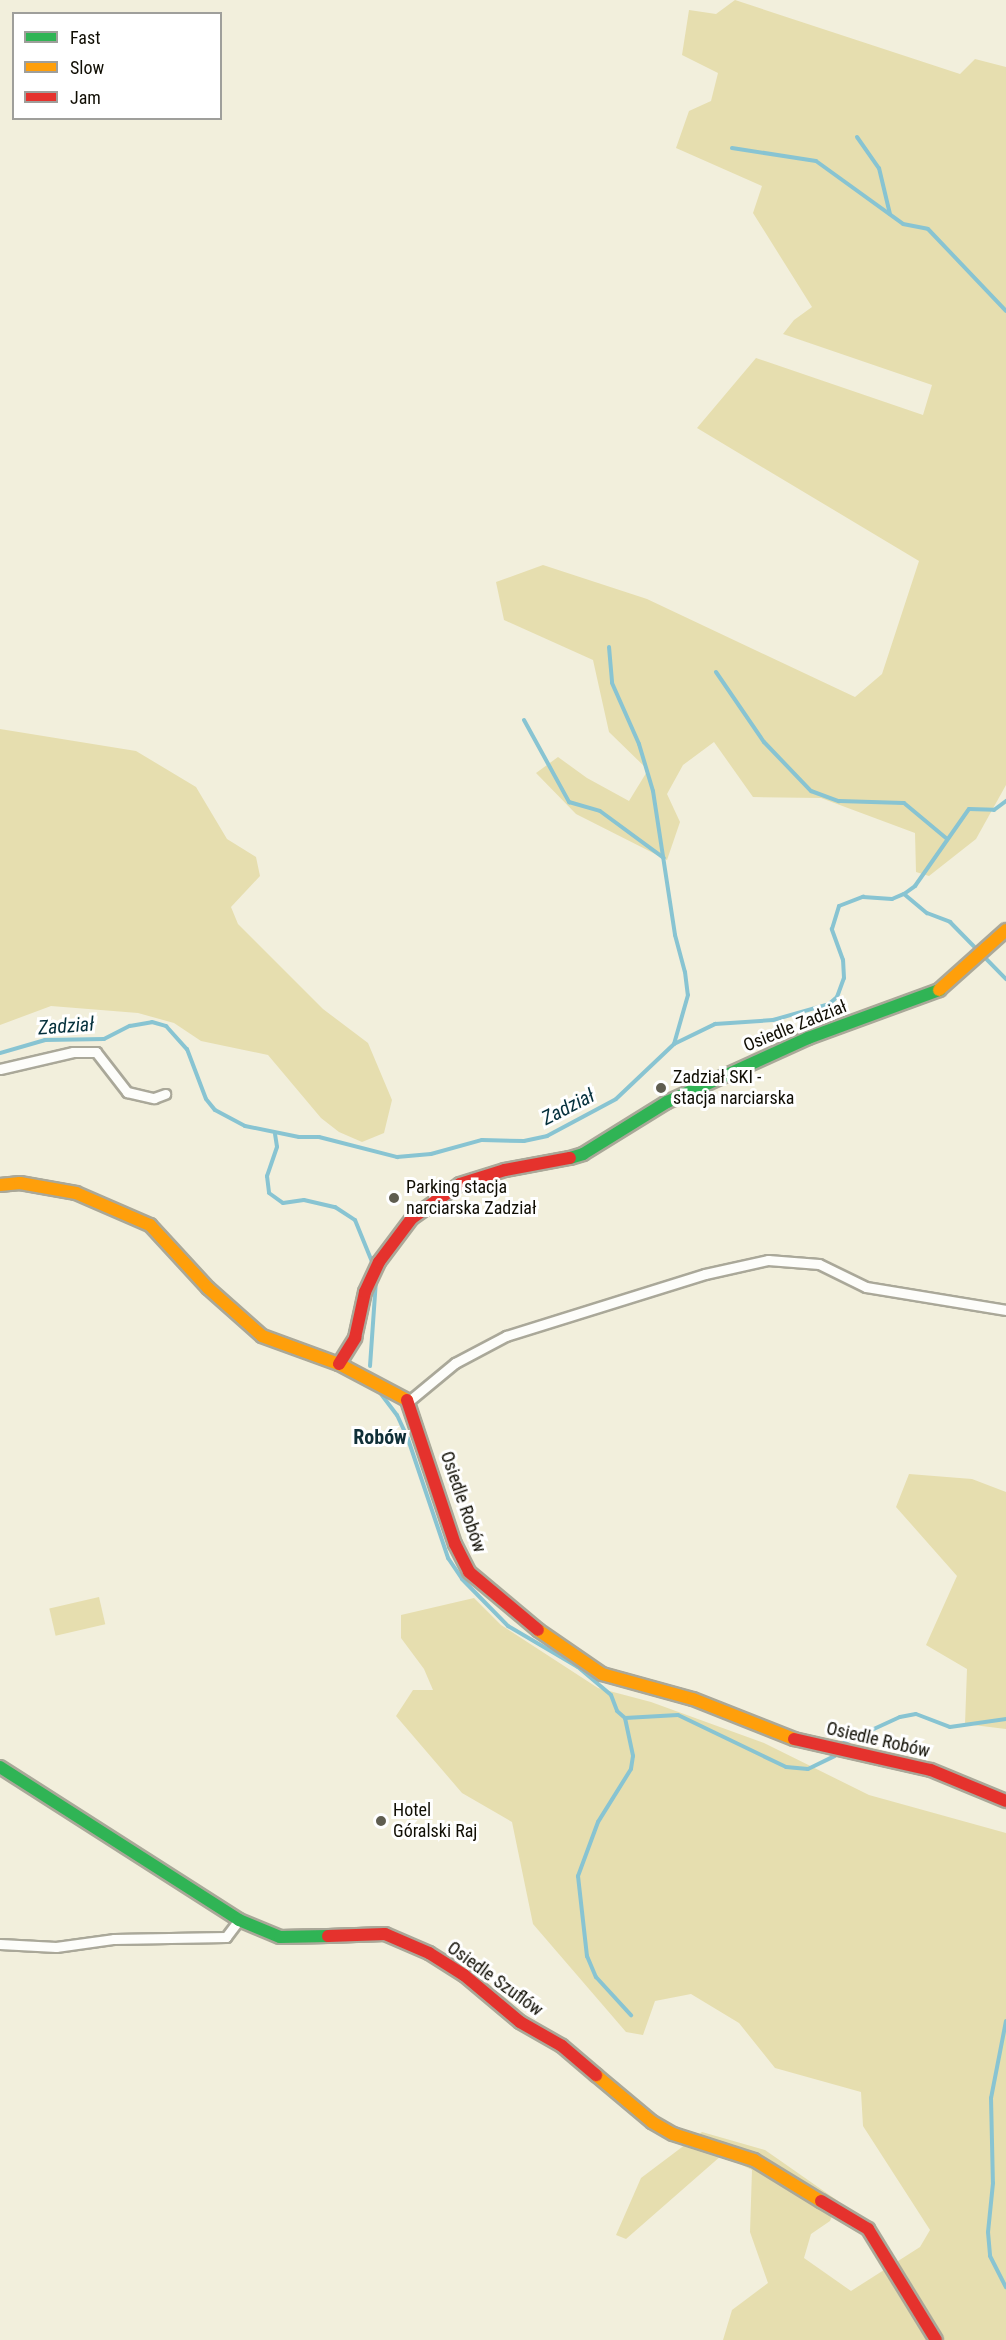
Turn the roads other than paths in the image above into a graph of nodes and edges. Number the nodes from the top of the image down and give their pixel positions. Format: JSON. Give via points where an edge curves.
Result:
{"nodes":[{"id":1,"x":1006,"y":930,"type":"edge"},
{"id":2,"x":0,"y":1069,"type":"edge"},
{"id":3,"x":165,"y":1094,"type":"dead end"},
{"id":4,"x":0,"y":1185,"type":"edge"},
{"id":5,"x":1006,"y":1310,"type":"edge"},
{"id":6,"x":339,"y":1364,"type":"junction"},
{"id":7,"x":409,"y":1401,"type":"junction"},
{"id":8,"x":0,"y":1767,"type":"edge"},
{"id":9,"x":1006,"y":1801,"type":"edge"},
{"id":10,"x":239,"y":1920,"type":"junction"},
{"id":11,"x":0,"y":1944,"type":"edge"},
{"id":12,"x":936,"y":2340,"type":"edge"}],
"edges":[{"from":1,"to":6,"type":"street","name":"Osiedle Zadział","via":[[945,988],[808,1038],[667,1101],[583,1154],[460,1184],[412,1218],[379,1262],[368,1285],[360,1327]]},
{"from":2,"to":3,"type":"street","via":[[73,1052],[96,1052],[128,1092],[154,1098]]},
{"from":4,"to":6,"type":"street","via":[[20,1184],[76,1193],[142,1221],[207,1288],[262,1336]]},
{"from":5,"to":7,"type":"street","via":[[866,1287],[819,1264],[768,1260],[705,1274],[506,1336],[455,1363]]},
{"from":6,"to":7,"type":"street"},
{"from":7,"to":9,"type":"street","name":"Osiedle Robów","via":[[455,1544],[469,1572],[520,1618],[602,1674],[693,1699],[781,1736],[932,1770]]},
{"from":8,"to":10,"type":"street","name":"Osiedle Szuflów"},
{"from":10,"to":11,"type":"street","via":[[226,1937],[114,1940],[56,1947]]},
{"from":10,"to":12,"type":"street","name":"Osiedle Szuflów","via":[[280,1937],[385,1934],[429,1953],[464,1975],[520,2022],[562,2046],[652,2122],[673,2134],[754,2160],[868,2229]]}]}
